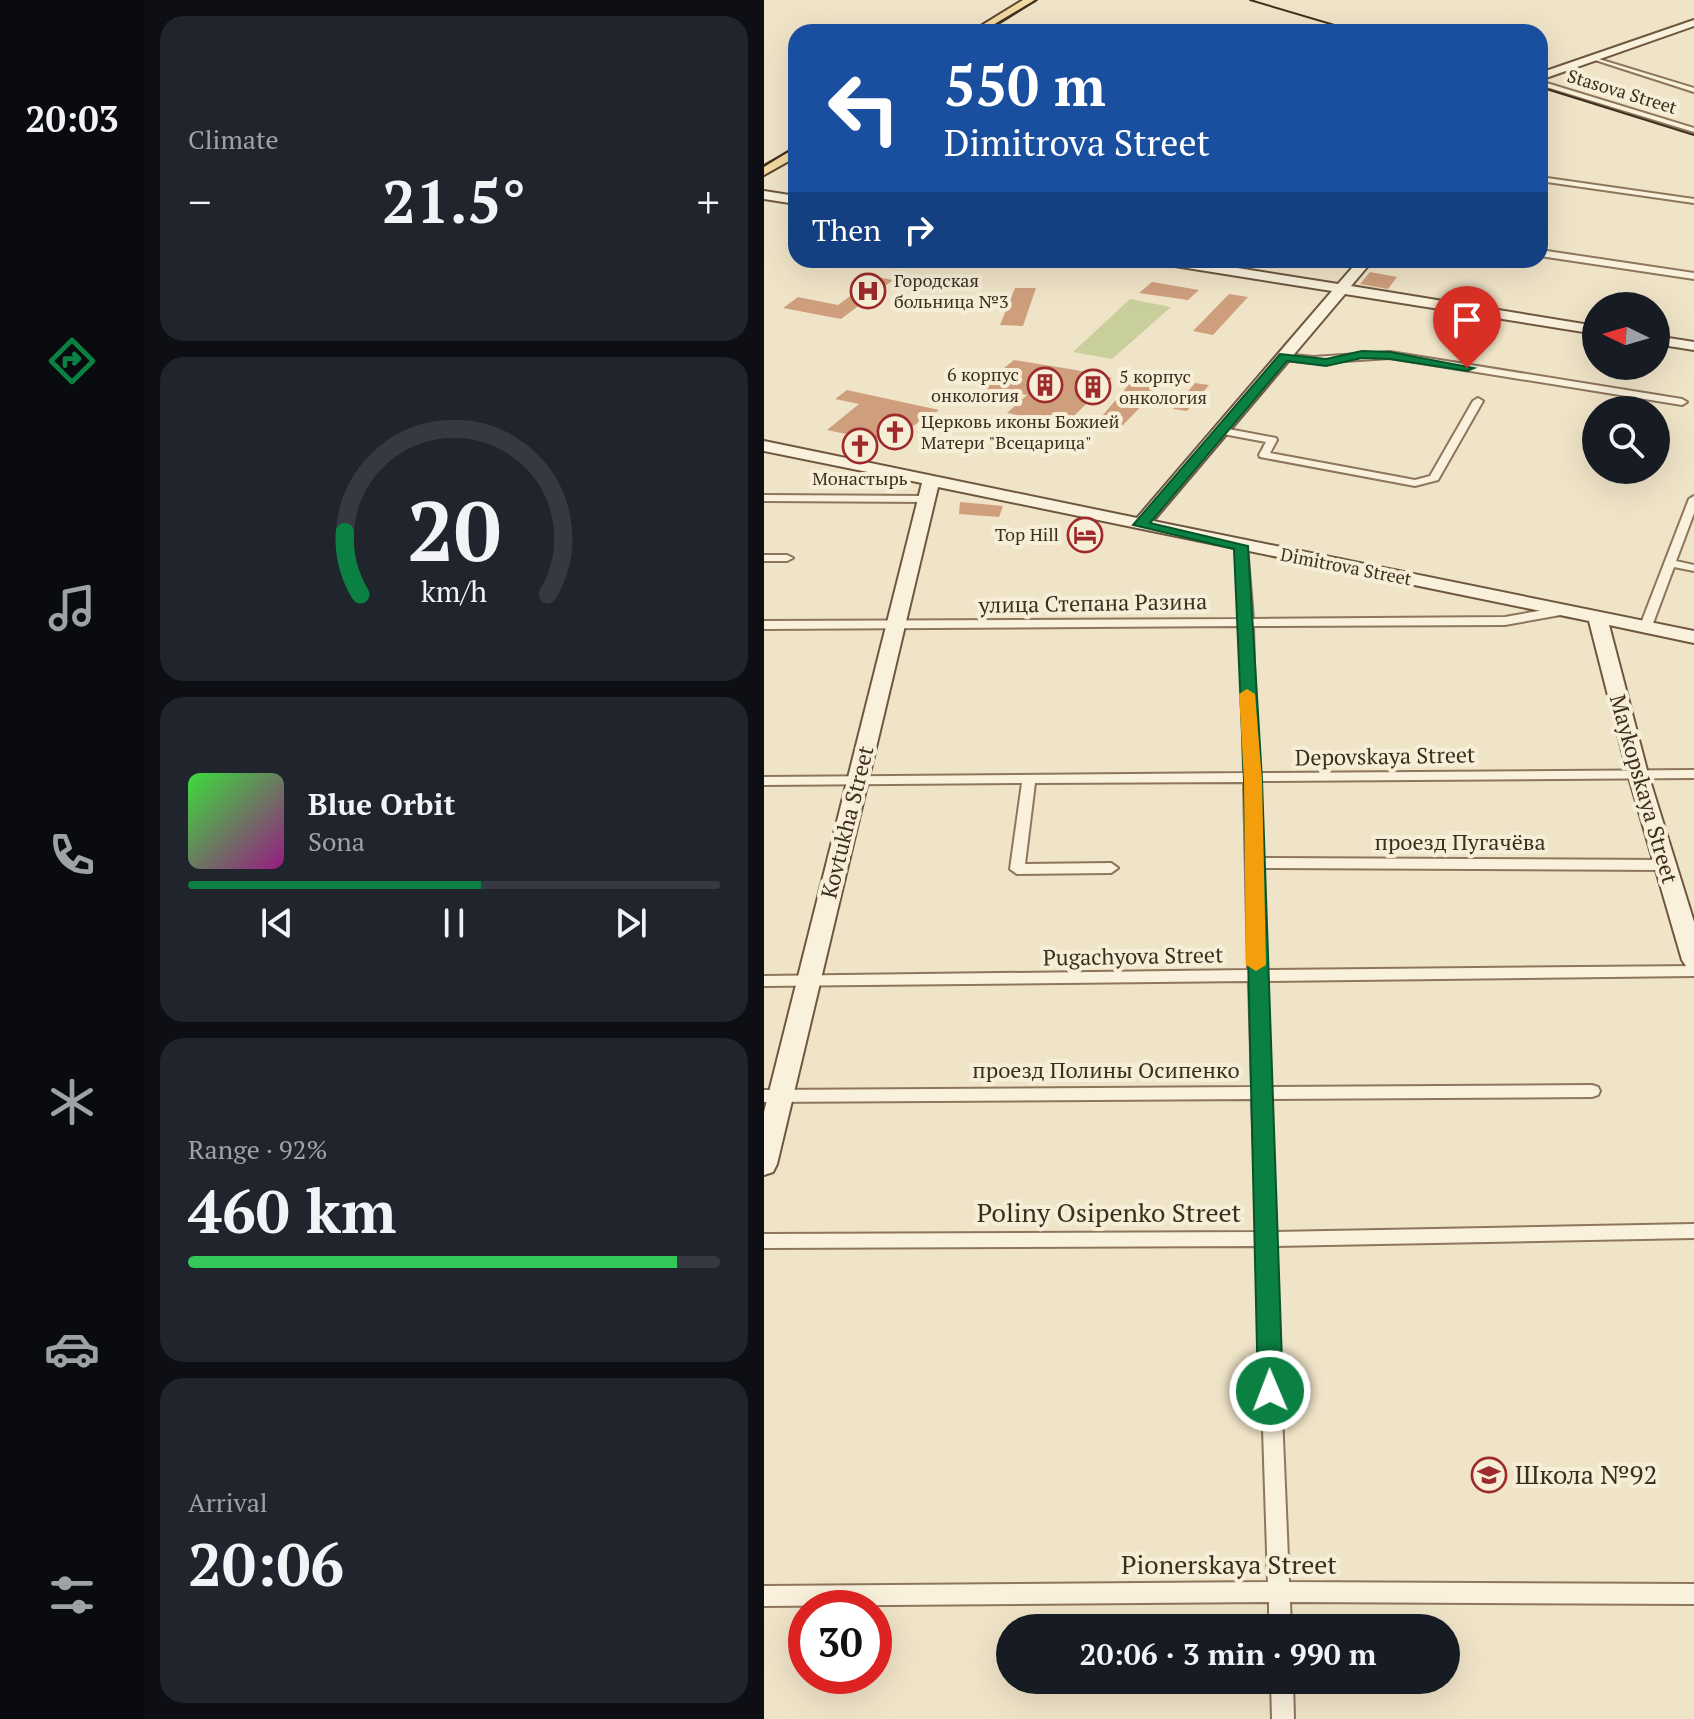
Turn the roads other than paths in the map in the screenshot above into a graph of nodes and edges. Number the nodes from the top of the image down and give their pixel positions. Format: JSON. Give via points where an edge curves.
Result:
{"nodes":[{"id":1,"x":1030,"y":0,"type":"edge"},
{"id":2,"x":1049,"y":0,"type":"edge"},
{"id":3,"x":1694,"y":23,"type":"edge"},
{"id":4,"x":990,"y":24,"type":"edge"},
{"id":5,"x":1008,"y":24,"type":"edge"},
{"id":6,"x":1594,"y":58,"type":"junction"},
{"id":7,"x":1548,"y":77,"type":"edge"},
{"id":8,"x":1548,"y":83,"type":"edge"},
{"id":9,"x":1694,"y":90,"type":"edge"},
{"id":10,"x":1694,"y":130,"type":"edge"},
{"id":11,"x":788,"y":144,"type":"edge"},
{"id":12,"x":788,"y":157,"type":"edge"},
{"id":13,"x":764,"y":158,"type":"edge"},
{"id":14,"x":764,"y":171,"type":"edge"},
{"id":15,"x":1548,"y":180,"type":"edge"},
{"id":16,"x":764,"y":195,"type":"edge"},
{"id":17,"x":788,"y":199,"type":"edge"},
{"id":18,"x":1694,"y":201,"type":"edge"},
{"id":19,"x":1548,"y":254,"type":"edge"},
{"id":20,"x":1211,"y":268,"type":"edge"},
{"id":21,"x":1359,"y":268,"type":"edge"},
{"id":22,"x":1694,"y":276,"type":"edge"},
{"id":23,"x":1341,"y":289,"type":"junction"},
{"id":24,"x":1582,"y":328,"type":"edge"},
{"id":25,"x":1670,"y":342,"type":"edge"},
{"id":26,"x":1694,"y":346,"type":"edge"},
{"id":27,"x":1284,"y":357,"type":"junction"},
{"id":28,"x":1478,"y":401,"type":"dead end"},
{"id":29,"x":1682,"y":402,"type":"dead end"},
{"id":30,"x":1223,"y":431,"type":"junction"},
{"id":31,"x":764,"y":446,"type":"edge"},
{"id":32,"x":929,"y":490,"type":"junction"},
{"id":33,"x":764,"y":498,"type":"edge"},
{"id":34,"x":1694,"y":499,"type":"edge"},
{"id":35,"x":1691,"y":516,"type":"edge"},
{"id":36,"x":1140,"y":525,"type":"junction"},
{"id":37,"x":1241,"y":546,"type":"junction"},
{"id":38,"x":764,"y":558,"type":"edge"},
{"id":39,"x":787,"y":558,"type":"dead end"},
{"id":40,"x":1670,"y":563,"type":"junction"},
{"id":41,"x":1694,"y":568,"type":"edge"},
{"id":42,"x":1566,"y":610,"type":"junction"},
{"id":43,"x":1597,"y":616,"type":"junction"},
{"id":44,"x":1247,"y":621,"type":"junction"},
{"id":45,"x":764,"y":625,"type":"edge"},
{"id":46,"x":894,"y":626,"type":"junction"},
{"id":47,"x":1646,"y":626,"type":"junction"},
{"id":48,"x":1694,"y":637,"type":"edge"},
{"id":49,"x":1638,"y":774,"type":"junction"},
{"id":50,"x":1694,"y":774,"type":"edge"},
{"id":51,"x":1253,"y":780,"type":"junction"},
{"id":52,"x":764,"y":781,"type":"edge"},
{"id":53,"x":858,"y":781,"type":"junction"},
{"id":54,"x":1029,"y":781,"type":"junction"},
{"id":55,"x":1254,"y":863,"type":"junction"},
{"id":56,"x":1665,"y":865,"type":"junction"},
{"id":57,"x":1111,"y":868,"type":"dead end"},
{"id":58,"x":1694,"y":960,"type":"edge"},
{"id":59,"x":1694,"y":971,"type":"edge"},
{"id":60,"x":1256,"y":977,"type":"junction"},
{"id":61,"x":764,"y":981,"type":"edge"},
{"id":62,"x":808,"y":981,"type":"junction"},
{"id":63,"x":1263,"y":1091,"type":"junction"},
{"id":64,"x":1592,"y":1091,"type":"dead end"},
{"id":65,"x":772,"y":1095,"type":"edge"},
{"id":66,"x":764,"y":1164,"type":"edge"},
{"id":67,"x":1694,"y":1231,"type":"edge"},
{"id":68,"x":1268,"y":1239,"type":"junction"},
{"id":69,"x":764,"y":1241,"type":"edge"},
{"id":70,"x":1279,"y":1592,"type":"junction"},
{"id":71,"x":1694,"y":1594,"type":"edge"},
{"id":72,"x":764,"y":1596,"type":"edge"},
{"id":73,"x":1280,"y":1614,"type":"edge"},
{"id":74,"x":1282,"y":1694,"type":"edge"},
{"id":75,"x":1283,"y":1719,"type":"edge"}],
"edges":[{"from":1,"to":4,"type":"main road"},
{"from":2,"to":5,"type":"main road"},
{"from":3,"to":6,"type":"street"},
{"from":6,"to":7,"type":"street"},
{"from":6,"to":9,"type":"street"},
{"from":8,"to":10,"type":"street","name":"Stasova Street"},
{"from":11,"to":13,"type":"main road"},
{"from":12,"to":14,"type":"main road"},
{"from":15,"to":18,"type":"street"},
{"from":16,"to":17,"type":"street"},
{"from":19,"to":22,"type":"street"},
{"from":20,"to":23,"type":"street"},
{"from":21,"to":23,"type":"street"},
{"from":23,"to":24,"type":"street"},
{"from":23,"to":27,"type":"street"},
{"from":25,"to":26,"type":"street"},
{"from":27,"to":29,"type":"street","via":[[1326,362],[1362,354],[1390,355]]},
{"from":27,"to":30,"type":"street"},
{"from":28,"to":30,"type":"street","via":[[1434,478],[1415,483],[1264,455],[1272,440]]},
{"from":30,"to":36,"type":"street"},
{"from":31,"to":32,"type":"street","name":"Dimitrova Street"},
{"from":32,"to":33,"type":"street"},
{"from":32,"to":36,"type":"street","name":"Dimitrova Street"},
{"from":32,"to":46,"type":"street","name":"Kovtukha Street"},
{"from":34,"to":35,"type":"street"},
{"from":35,"to":40,"type":"street"},
{"from":36,"to":37,"type":"street","name":"Dimitrova Street"},
{"from":37,"to":42,"type":"street","name":"Dimitrova Street"},
{"from":37,"to":44,"type":"street"},
{"from":38,"to":39,"type":"street"},
{"from":40,"to":41,"type":"street"},
{"from":40,"to":47,"type":"street"},
{"from":42,"to":43,"type":"street","name":"Dimitrova Street"},
{"from":42,"to":44,"type":"street","name":"улица Степана Разина","via":[[1505,621]]},
{"from":43,"to":47,"type":"street","name":"Dimitrova Street"},
{"from":43,"to":49,"type":"street","name":"Maykopskaya Street"},
{"from":44,"to":46,"type":"street","name":"улица Степана Разина"},
{"from":44,"to":51,"type":"street"},
{"from":45,"to":46,"type":"street","name":"улица Степана Разина"},
{"from":46,"to":53,"type":"street","name":"Kovtukha Street"},
{"from":47,"to":48,"type":"street","name":"Dimitrova Street"},
{"from":49,"to":50,"type":"street","name":"Depovskaya Street"},
{"from":49,"to":51,"type":"street","name":"Depovskaya Street"},
{"from":49,"to":56,"type":"street","name":"Maykopskaya Street"},
{"from":51,"to":54,"type":"street","name":"Depovskaya Street"},
{"from":51,"to":55,"type":"street"},
{"from":52,"to":53,"type":"street","name":"Depovskaya Street"},
{"from":53,"to":54,"type":"street","name":"Depovskaya Street"},
{"from":53,"to":62,"type":"street","name":"Kovtukha Street"},
{"from":54,"to":57,"type":"street","via":[[1017,869]]},
{"from":55,"to":56,"type":"street","name":"проезд Пугачёва"},
{"from":55,"to":60,"type":"street"},
{"from":56,"to":58,"type":"street","name":"Maykopskaya Street"},
{"from":59,"to":60,"type":"street","name":"Pugachyova Street"},
{"from":60,"to":62,"type":"street","name":"Pugachyova Street"},
{"from":60,"to":63,"type":"street"},
{"from":61,"to":62,"type":"street","name":"Pugachyova Street"},
{"from":62,"to":65,"type":"street","name":"Kovtukha Street"},
{"from":63,"to":64,"type":"street","name":"проезд Полины Осипенко"},
{"from":63,"to":65,"type":"street","name":"проезд Полины Осипенко"},
{"from":63,"to":68,"type":"street"},
{"from":65,"to":66,"type":"street","name":"Kovtukha Street"},
{"from":67,"to":68,"type":"street","name":"Poliny Osipenko Street"},
{"from":68,"to":69,"type":"street","name":"Poliny Osipenko Street"},
{"from":68,"to":70,"type":"street"},
{"from":70,"to":71,"type":"street","name":"Pionerskaya Street"},
{"from":70,"to":72,"type":"street","name":"Pionerskaya Street"},
{"from":70,"to":73,"type":"street"},
{"from":74,"to":75,"type":"street"}]}
